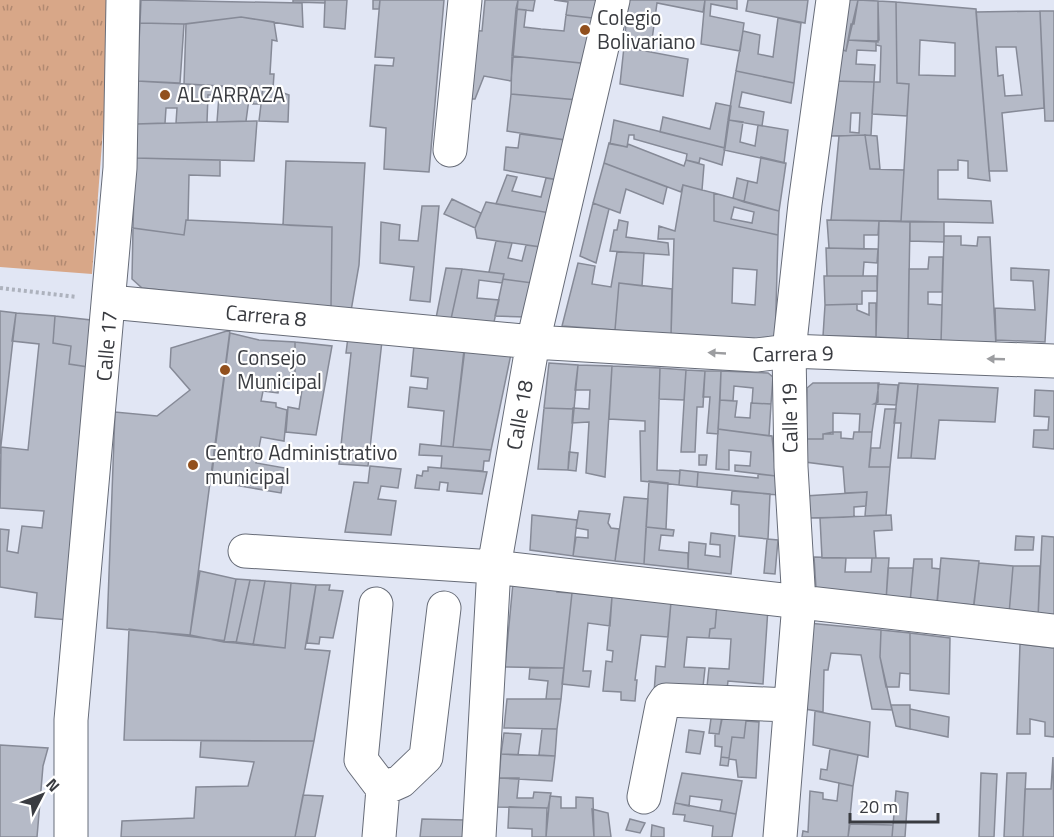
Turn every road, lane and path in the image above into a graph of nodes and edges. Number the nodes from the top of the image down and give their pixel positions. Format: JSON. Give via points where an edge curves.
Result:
{"nodes":[{"id":1,"x":123,"y":0,"type":"edge"},
{"id":2,"x":465,"y":0,"type":"edge"},
{"id":3,"x":614,"y":0,"type":"edge"},
{"id":4,"x":833,"y":0,"type":"edge"},
{"id":5,"x":450,"y":150,"type":"dead end"},
{"id":6,"x":0,"y":288,"type":"edge"},
{"id":7,"x":110,"y":302,"type":"junction"},
{"id":8,"x":533,"y":342,"type":"junction"},
{"id":9,"x":789,"y":351,"type":"junction"},
{"id":10,"x":1054,"y":361,"type":"edge"},
{"id":11,"x":245,"y":550,"type":"dead end"},
{"id":12,"x":494,"y":567,"type":"junction"},
{"id":13,"x":799,"y":603,"type":"junction"},
{"id":14,"x":376,"y":604,"type":"dead end"},
{"id":15,"x":444,"y":608,"type":"dead end"},
{"id":16,"x":1054,"y":631,"type":"edge"},
{"id":17,"x":74,"y":705,"type":"junction"},
{"id":18,"x":790,"y":705,"type":"junction"},
{"id":19,"x":383,"y":789,"type":"junction"},
{"id":20,"x":644,"y":797,"type":"dead end"},
{"id":21,"x":51,"y":837,"type":"edge"},
{"id":22,"x":70,"y":837,"type":"edge"},
{"id":23,"x":89,"y":837,"type":"edge"},
{"id":24,"x":380,"y":837,"type":"edge"},
{"id":25,"x":479,"y":837,"type":"edge"},
{"id":26,"x":780,"y":837,"type":"edge"}],
"edges":[{"from":1,"to":7,"type":"street","name":"Calle 17","via":[[120,168]]},
{"from":2,"to":5,"type":"street"},
{"from":3,"to":8,"type":"street","name":"Calle 18"},
{"from":4,"to":9,"type":"street","name":"Calle 19"},
{"from":6,"to":7,"type":"path"},
{"from":7,"to":8,"type":"street","name":"Carrera 8"},
{"from":7,"to":17,"type":"street","name":"Calle 17"},
{"from":9,"to":8,"type":"street","name":"Carrera 9","one_way":true,"via":[[756,355]]},
{"from":8,"to":12,"type":"street","name":"Calle 18"},
{"from":10,"to":9,"type":"street","name":"Carrera 9","one_way":true},
{"from":9,"to":13,"type":"street","name":"Calle 19"},
{"from":11,"to":12,"type":"street"},
{"from":12,"to":13,"type":"street"},
{"from":12,"to":25,"type":"street","name":"Calle 18"},
{"from":13,"to":16,"type":"street"},
{"from":13,"to":18,"type":"street","name":"Calle 19"},
{"from":14,"to":19,"type":"street","via":[[361,760]]},
{"from":15,"to":19,"type":"street","via":[[426,758],[400,781]]},
{"from":17,"to":21,"type":"street","name":"Calle 17","via":[[58,719]]},
{"from":17,"to":22,"type":"street","name":"Calle 17"},
{"from":17,"to":23,"type":"street","via":[[94,718]]},
{"from":18,"to":20,"type":"street","via":[[666,700]]},
{"from":18,"to":26,"type":"street","name":"Calle 19"},
{"from":19,"to":24,"type":"street"}]}
